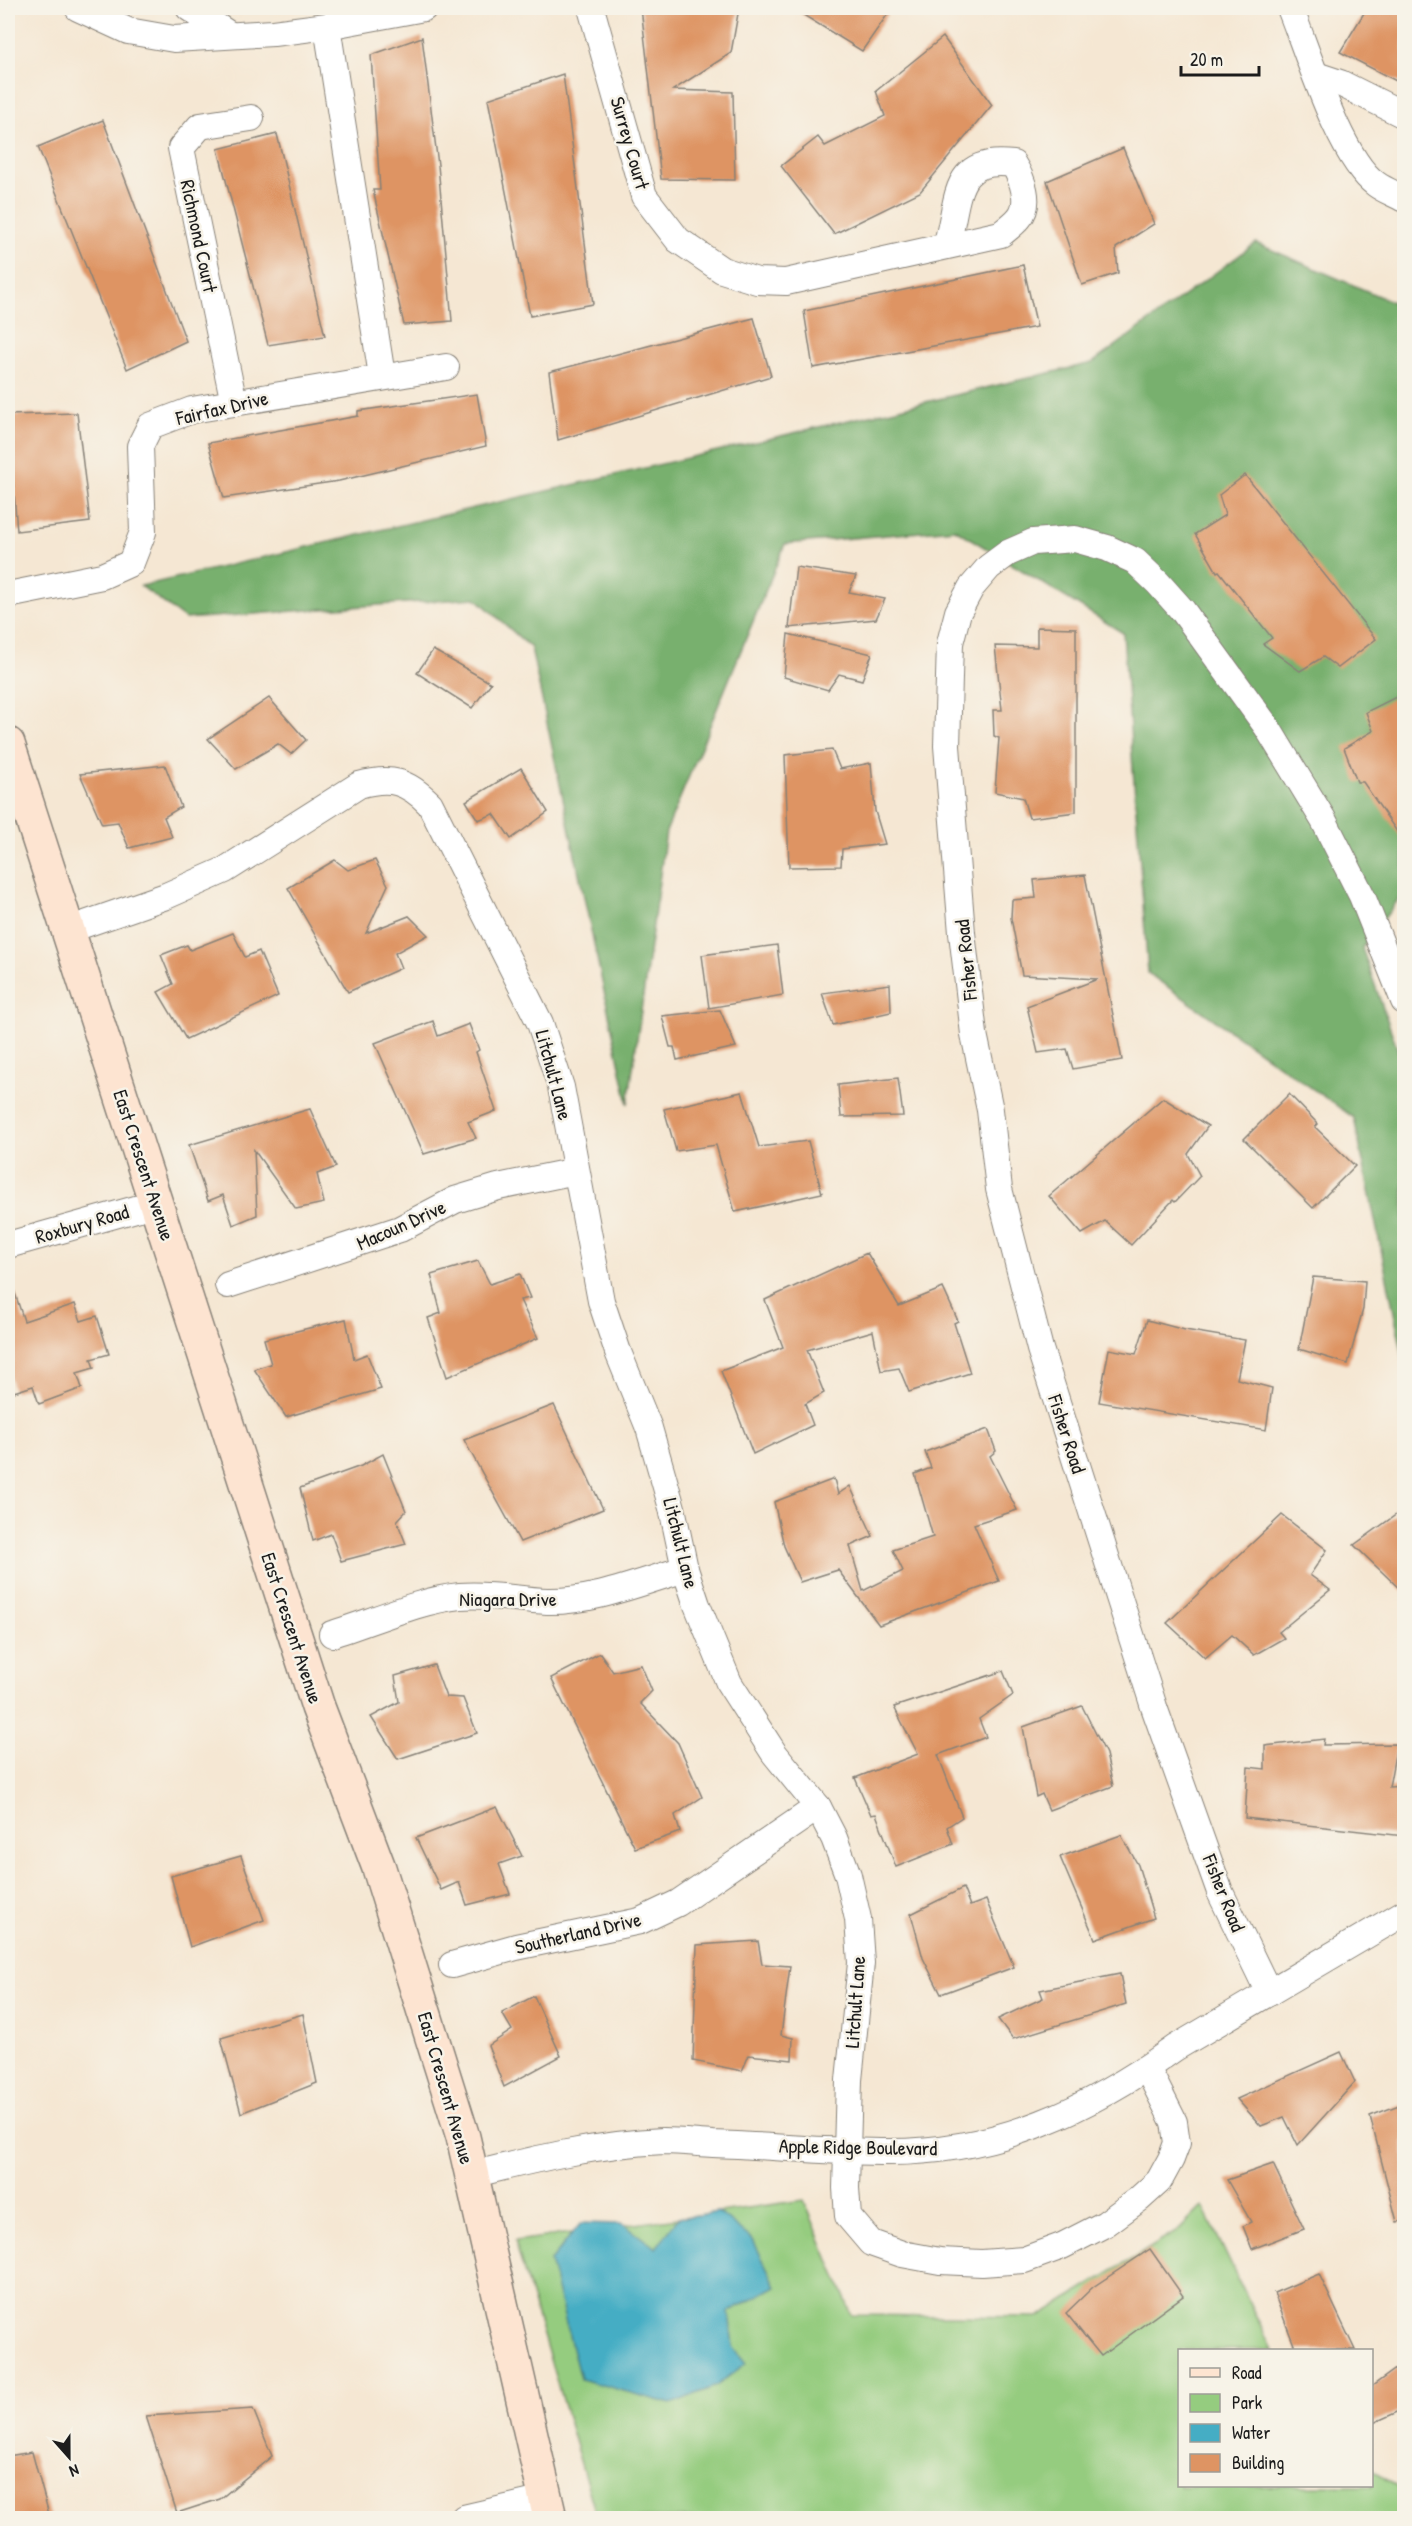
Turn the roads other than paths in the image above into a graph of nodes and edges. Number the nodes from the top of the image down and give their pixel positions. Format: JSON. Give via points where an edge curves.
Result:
{"nodes":[{"id":1,"x":78,"y":8,"type":"edge"},
{"id":2,"x":189,"y":8,"type":"edge"},
{"id":3,"x":424,"y":8,"type":"edge"},
{"id":4,"x":591,"y":8,"type":"edge"},
{"id":5,"x":1290,"y":8,"type":"edge"},
{"id":6,"x":327,"y":26,"type":"junction"},
{"id":7,"x":230,"y":35,"type":"junction"},
{"id":8,"x":1316,"y":75,"type":"junction"},
{"id":9,"x":1404,"y":115,"type":"edge"},
{"id":10,"x":251,"y":118,"type":"dead end"},
{"id":11,"x":1404,"y":199,"type":"edge"},
{"id":12,"x":946,"y":246,"type":"dead end"},
{"id":13,"x":446,"y":367,"type":"dead end"},
{"id":14,"x":382,"y":376,"type":"junction"},
{"id":15,"x":234,"y":403,"type":"junction"},
{"id":16,"x":13,"y":594,"type":"edge"},
{"id":17,"x":8,"y":744,"type":"edge"},
{"id":18,"x":68,"y":930,"type":"junction"},
{"id":19,"x":1404,"y":1001,"type":"edge"},
{"id":20,"x":576,"y":1171,"type":"junction"},
{"id":21,"x":157,"y":1203,"type":"junction"},
{"id":22,"x":8,"y":1245,"type":"edge"},
{"id":23,"x":228,"y":1285,"type":"dead end"},
{"id":24,"x":685,"y":1569,"type":"junction"},
{"id":25,"x":332,"y":1634,"type":"dead end"},
{"id":26,"x":818,"y":1808,"type":"junction"},
{"id":27,"x":1404,"y":1913,"type":"edge"},
{"id":28,"x":452,"y":1965,"type":"dead end"},
{"id":29,"x":1269,"y":1994,"type":"junction"},
{"id":30,"x":1147,"y":2068,"type":"junction"},
{"id":31,"x":848,"y":2149,"type":"junction"},
{"id":32,"x":471,"y":2175,"type":"junction"},
{"id":33,"x":547,"y":2509,"type":"edge"},
{"id":34,"x":464,"y":2518,"type":"edge"}],
"edges":[{"from":1,"to":7,"type":"street","via":[[128,31],[155,36],[174,39]]},
{"from":2,"to":7,"type":"street"},
{"from":3,"to":6,"type":"street"},
{"from":4,"to":12,"type":"street","name":"Surrey Court","via":[[644,196],[678,240],[722,270],[757,281],[786,282]]},
{"from":5,"to":8,"type":"street"},
{"from":6,"to":7,"type":"street"},
{"from":6,"to":14,"type":"street"},
{"from":8,"to":9,"type":"street"},
{"from":8,"to":11,"type":"street","via":[[1354,162],[1375,183]]},
{"from":10,"to":15,"type":"street","name":"Richmond Court","via":[[200,126],[181,148]]},
{"from":13,"to":14,"type":"street","name":"Fairfax Drive"},
{"from":14,"to":15,"type":"street","name":"Fairfax Drive"},
{"from":15,"to":16,"type":"street","name":"Fairfax Drive","via":[[192,410],[150,426],[140,446],[143,532],[131,563],[102,576]]},
{"from":17,"to":18,"type":"street","name":"East Crescent Avenue"},
{"from":18,"to":20,"type":"street","name":"Litchult Lane","via":[[166,896],[225,870],[359,785],[387,780],[416,790],[430,804],[540,1023],[561,1087]]},
{"from":18,"to":21,"type":"street","name":"East Crescent Avenue"},
{"from":19,"to":29,"type":"street","name":"Fisher Road","via":[[1362,896],[1323,819],[1267,727],[1183,611],[1158,583],[1135,561],[1075,539],[1033,542],[989,567],[958,612],[950,643],[947,746],[971,1012],[990,1110],[999,1189],[1040,1349],[1154,1707],[1220,1892]]},
{"from":20,"to":23,"type":"street","name":"Macoun Drive","via":[[455,1200],[391,1233]]},
{"from":20,"to":24,"type":"street","name":"Litchult Lane","via":[[601,1301],[649,1428]]},
{"from":21,"to":22,"type":"street","name":"Roxbury Road"},
{"from":21,"to":32,"type":"street","name":"East Crescent Avenue","via":[[318,1707],[379,1868]]},
{"from":24,"to":25,"type":"street","name":"Niagara Drive","via":[[585,1597],[548,1601],[459,1596]]},
{"from":24,"to":26,"type":"street","name":"Litchult Lane","via":[[729,1683],[774,1753]]},
{"from":26,"to":28,"type":"street","name":"Southerland Drive","via":[[678,1903],[640,1921]]},
{"from":26,"to":31,"type":"street","name":"Litchult Lane","via":[[848,1875],[858,1919],[861,1963],[849,2080]]},
{"from":27,"to":29,"type":"street","name":"Apple Ridge Boulevard"},
{"from":29,"to":30,"type":"street","name":"Apple Ridge Boulevard"},
{"from":30,"to":31,"type":"street","name":"Apple Ridge Boulevard","via":[[1058,2117],[1013,2135],[957,2148],[890,2152]]},
{"from":30,"to":31,"type":"street","name":"Litchult Lane","via":[[1174,2122],[1177,2143],[1159,2181],[1105,2224],[1024,2260],[940,2261],[871,2243],[848,2216]]},
{"from":31,"to":32,"type":"street","name":"Apple Ridge Boulevard","via":[[665,2141],[602,2146]]},
{"from":32,"to":33,"type":"street","name":"East Crescent Avenue"},
{"from":33,"to":34,"type":"street"}]}
